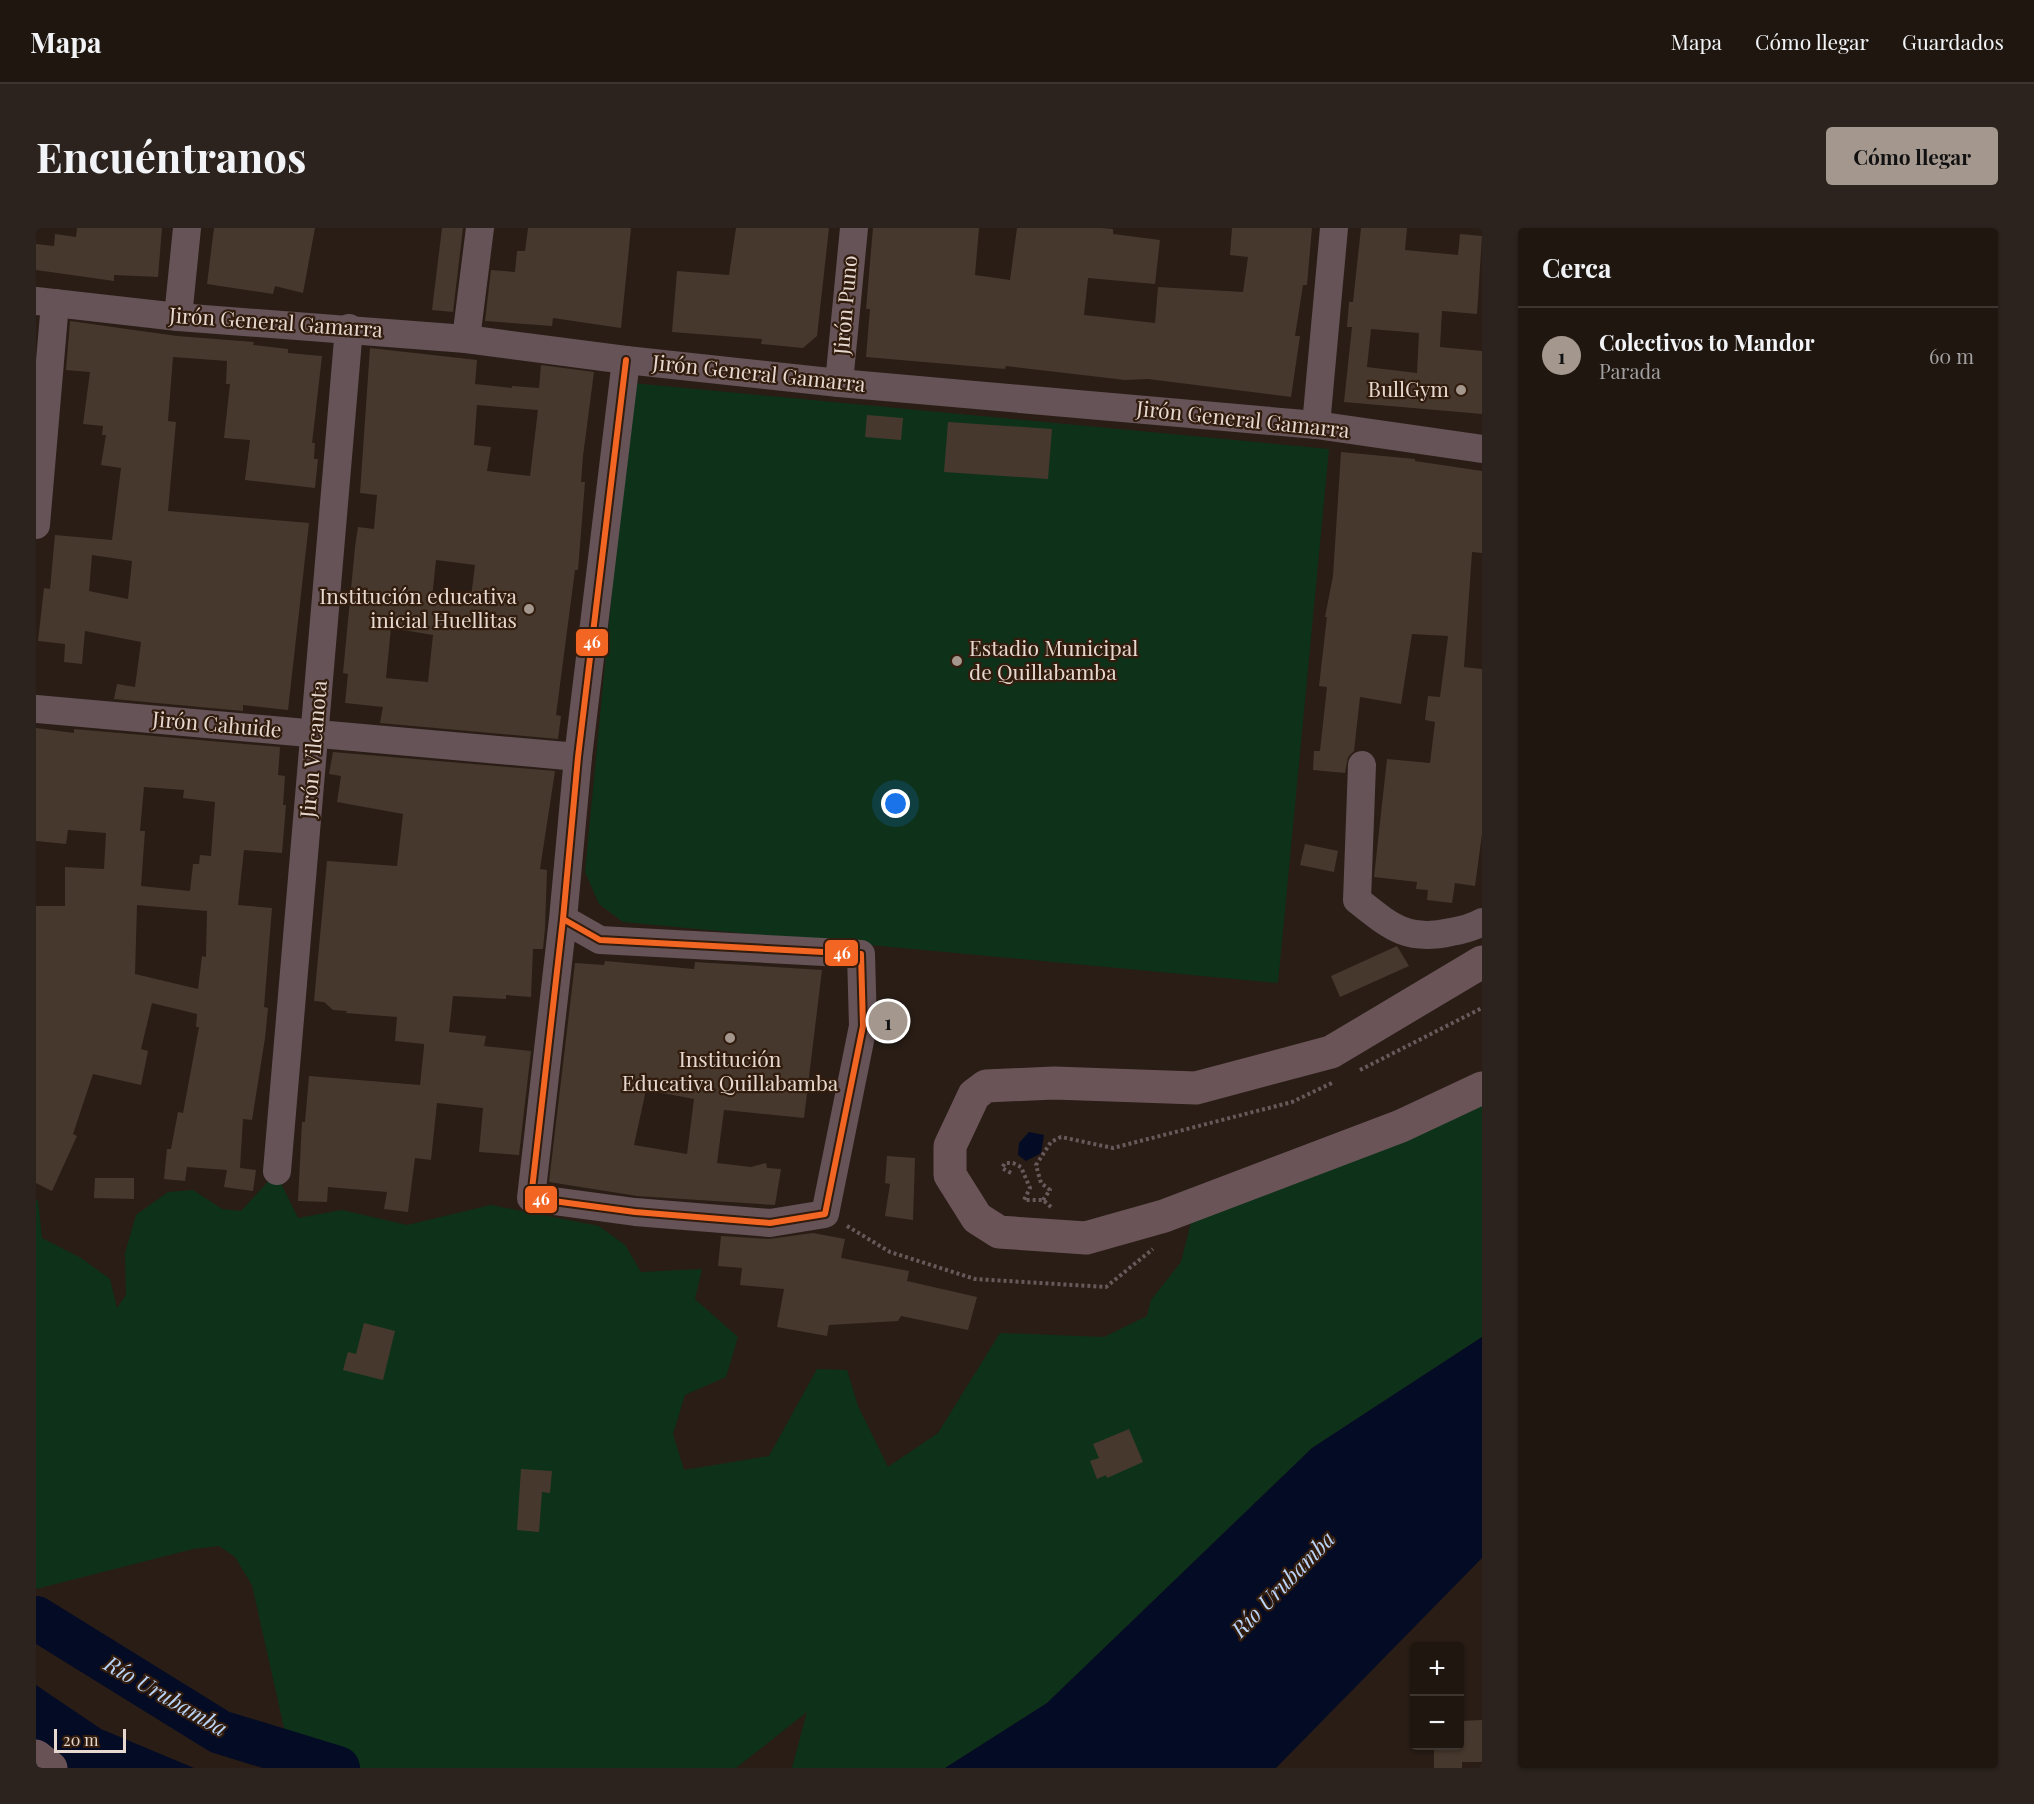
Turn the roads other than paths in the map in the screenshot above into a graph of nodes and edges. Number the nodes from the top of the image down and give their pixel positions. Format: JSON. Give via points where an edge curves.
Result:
{"nodes":[{"id":1,"x":187,"y":228,"type":"edge"},
{"id":2,"x":480,"y":228,"type":"edge"},
{"id":3,"x":854,"y":228,"type":"edge"},
{"id":4,"x":1334,"y":228,"type":"edge"},
{"id":5,"x":46,"y":302,"type":"edge"},
{"id":6,"x":178,"y":317,"type":"junction"},
{"id":7,"x":349,"y":328,"type":"junction"},
{"id":8,"x":466,"y":339,"type":"junction"},
{"id":9,"x":626,"y":360,"type":"junction"},
{"id":10,"x":839,"y":383,"type":"junction"},
{"id":11,"x":1316,"y":425,"type":"junction"},
{"id":12,"x":1482,"y":448,"type":"edge"},
{"id":13,"x":36,"y":525,"type":"edge"},
{"id":14,"x":36,"y":709,"type":"edge"},
{"id":15,"x":315,"y":733,"type":"junction"},
{"id":16,"x":578,"y":757,"type":"junction"},
{"id":17,"x":1362,"y":765,"type":"dead end"},
{"id":18,"x":563,"y":919,"type":"junction"},
{"id":19,"x":1482,"y":922,"type":"edge"},
{"id":20,"x":1482,"y":962,"type":"edge"},
{"id":21,"x":1482,"y":1088,"type":"edge"},
{"id":22,"x":277,"y":1171,"type":"dead end"},
{"id":23,"x":36,"y":1755,"type":"edge"},
{"id":24,"x":51,"y":1768,"type":"edge"}],
"edges":[{"from":1,"to":6,"type":"street"},
{"from":2,"to":8,"type":"street"},
{"from":3,"to":10,"type":"street","name":"Jirón Puno"},
{"from":4,"to":11,"type":"street"},
{"from":5,"to":6,"type":"street","name":"Jirón General Gamarra"},
{"from":5,"to":13,"type":"street"},
{"from":6,"to":7,"type":"street","name":"Jirón General Gamarra"},
{"from":7,"to":8,"type":"street","name":"Jirón General Gamarra"},
{"from":7,"to":15,"type":"street","name":"Jirón Vilcanota"},
{"from":8,"to":9,"type":"street","name":"Jirón General Gamarra"},
{"from":9,"to":10,"type":"street","name":"Jirón General Gamarra"},
{"from":9,"to":16,"type":"street"},
{"from":10,"to":11,"type":"street","name":"Jirón General Gamarra"},
{"from":11,"to":12,"type":"street","name":"Jirón General Gamarra"},
{"from":14,"to":15,"type":"street","name":"Jirón Cahuide"},
{"from":15,"to":16,"type":"street","name":"Jirón Cahuide"},
{"from":15,"to":22,"type":"street","name":"Jirón Vilcanota"},
{"from":16,"to":18,"type":"street"},
{"from":17,"to":19,"type":"street","via":[[1357,900],[1393,928],[1428,937]]},
{"from":18,"to":18,"type":"street","via":[[531,1198],[635,1212],[770,1223],[825,1214],[863,1026],[861,954],[600,940]]},
{"from":20,"to":21,"type":"street","via":[[1331,1052],[1196,1088],[1054,1083],[986,1086],[974,1095],[954,1135],[950,1175],[977,1218],[999,1232],[1086,1238],[1164,1216],[1384,1133]]},
{"from":23,"to":24,"type":"main road"}]}
